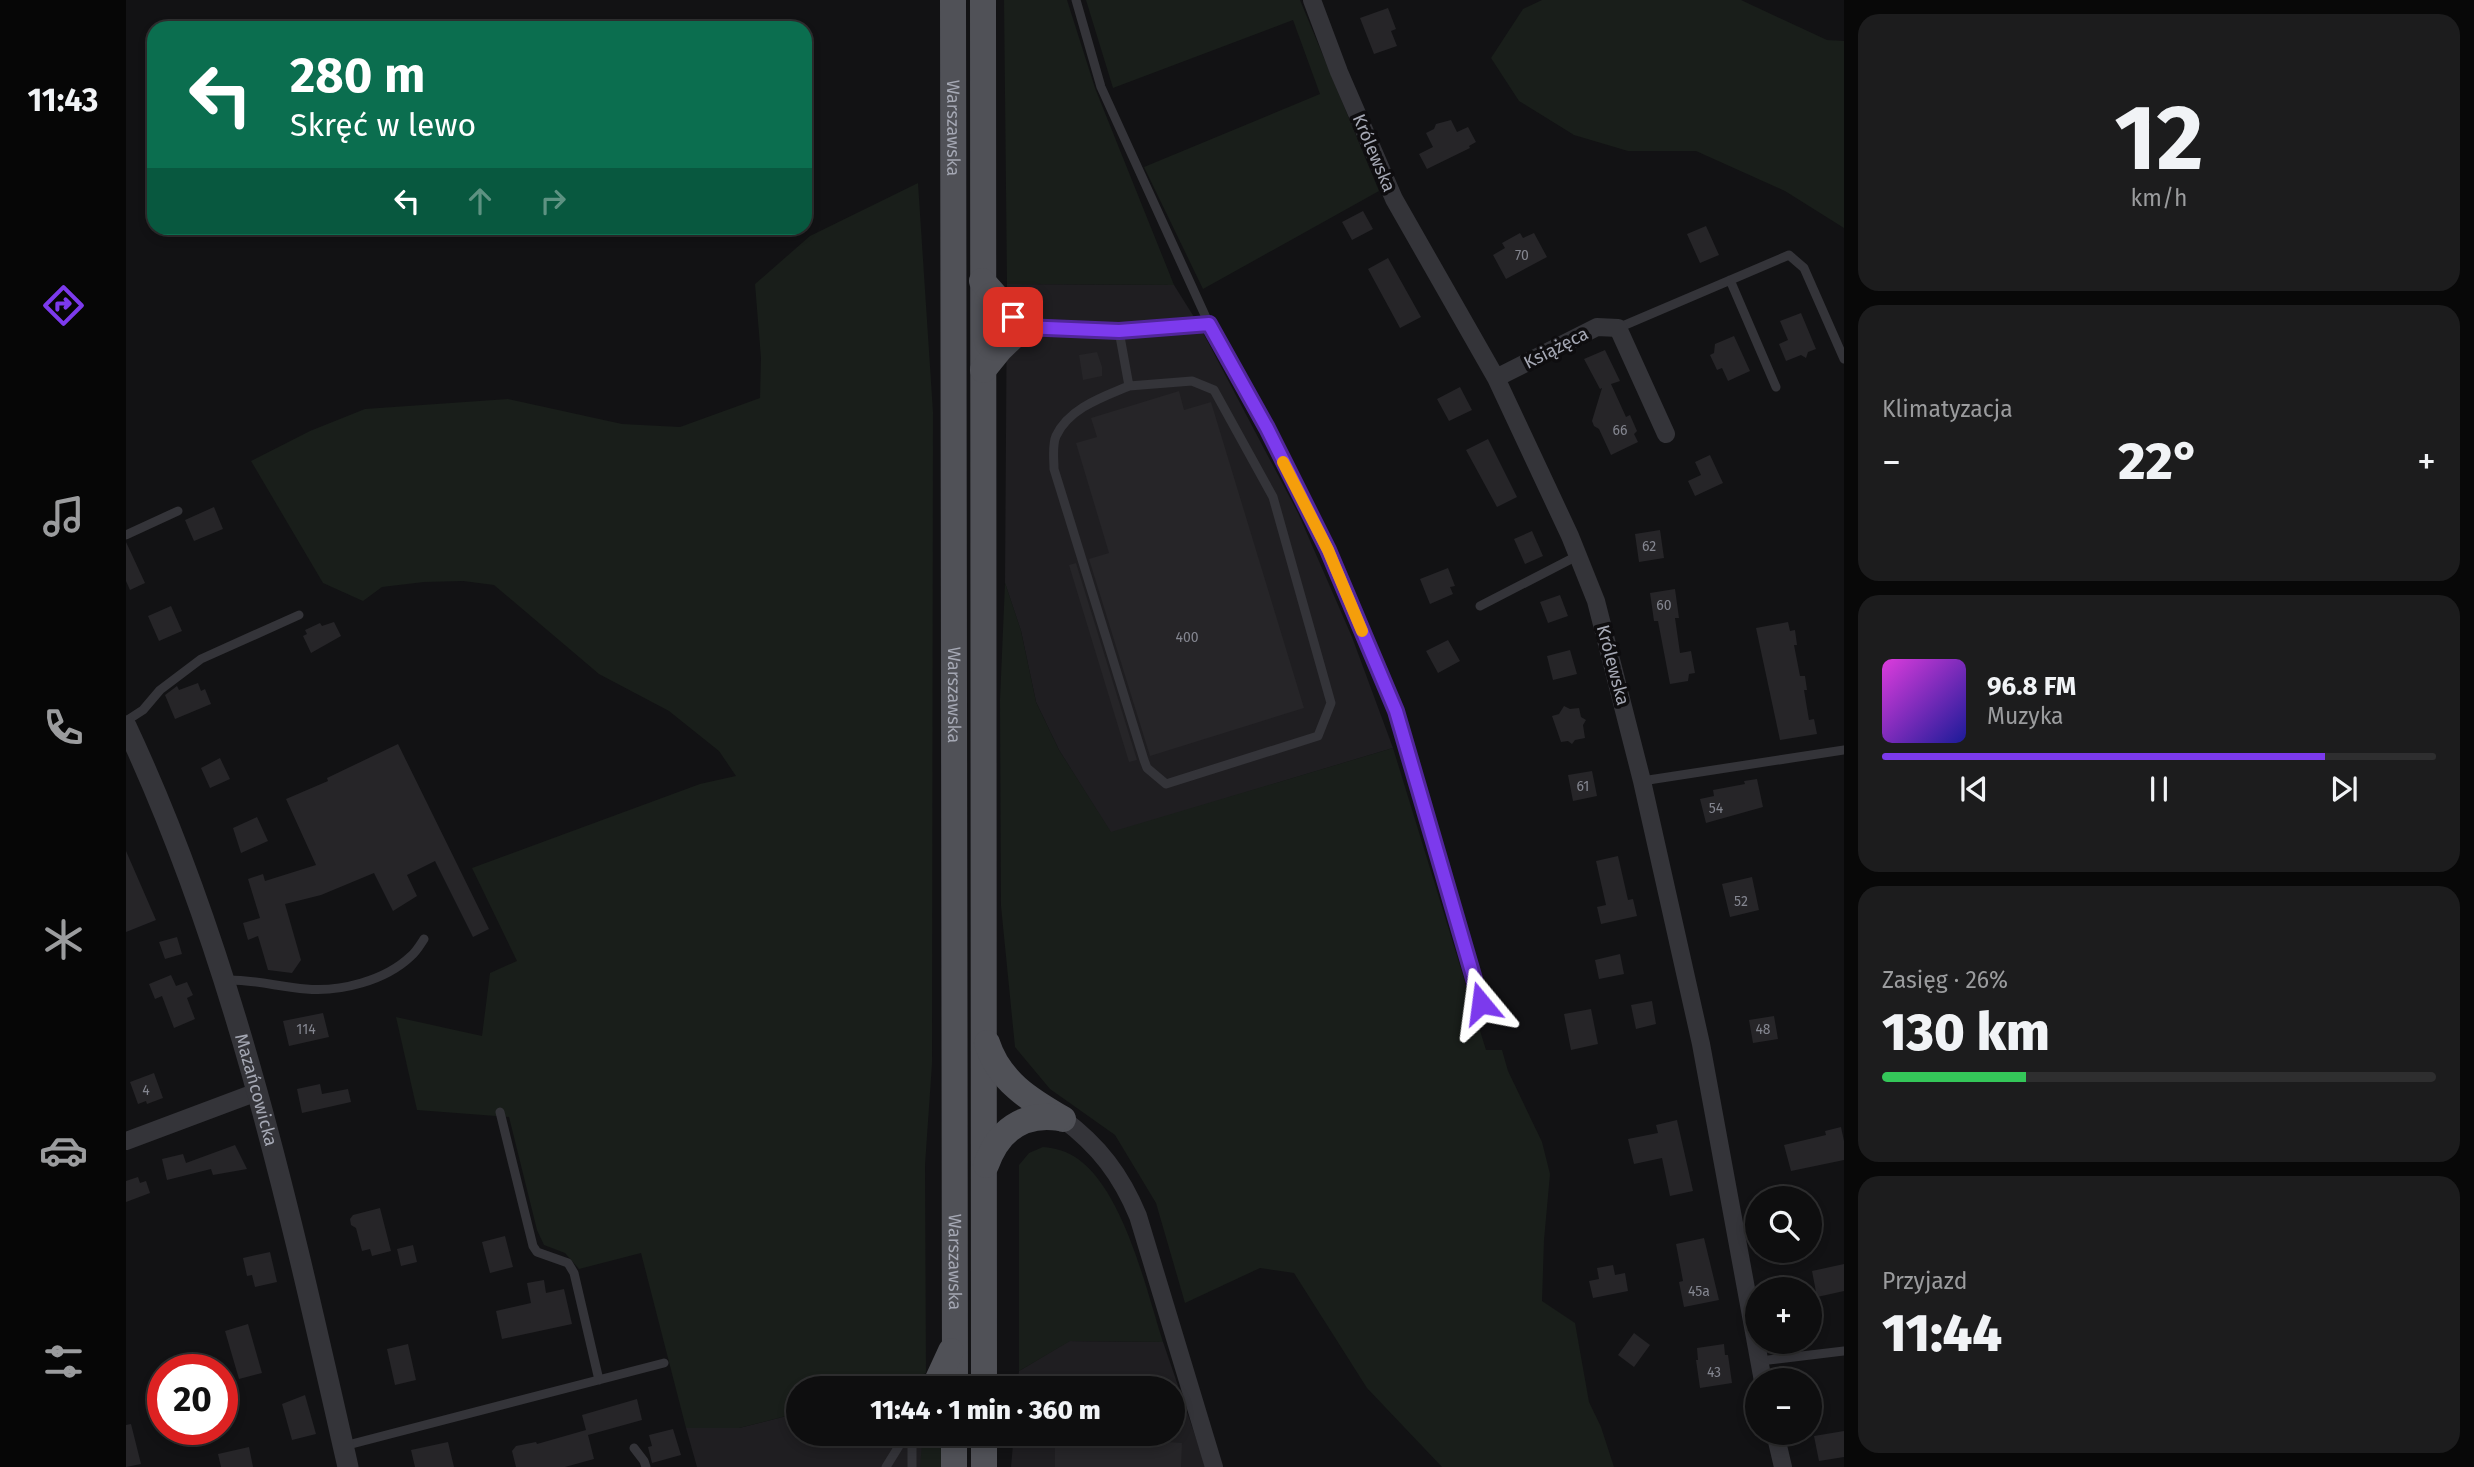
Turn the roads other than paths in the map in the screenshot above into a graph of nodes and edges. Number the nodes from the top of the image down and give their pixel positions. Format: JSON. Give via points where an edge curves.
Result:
{"nodes":[{"id":1,"x":953,"y":0,"type":"edge"},
{"id":2,"x":982,"y":0,"type":"edge"},
{"id":3,"x":1076,"y":0,"type":"edge"},
{"id":4,"x":1312,"y":0,"type":"edge"},
{"id":5,"x":1730,"y":280,"type":"junction"},
{"id":6,"x":982,"y":281,"type":"junction"},
{"id":7,"x":1209,"y":324,"type":"junction"},
{"id":8,"x":1023,"y":327,"type":"junction"},
{"id":9,"x":1618,"y":328,"type":"junction"},
{"id":10,"x":1119,"y":331,"type":"junction"},
{"id":11,"x":1844,"y":359,"type":"edge"},
{"id":12,"x":983,"y":370,"type":"junction"},
{"id":13,"x":1496,"y":378,"type":"junction"},
{"id":14,"x":1129,"y":386,"type":"junction"},
{"id":15,"x":1776,"y":387,"type":"dead end"},
{"id":16,"x":1666,"y":434,"type":"dead end"},
{"id":17,"x":177,"y":511,"type":"dead end"},
{"id":18,"x":126,"y":535,"type":"edge"},
{"id":19,"x":1577,"y":556,"type":"junction"},
{"id":20,"x":1480,"y":607,"type":"dead end"},
{"id":21,"x":299,"y":615,"type":"dead end"},
{"id":22,"x":126,"y":723,"type":"edge"},
{"id":23,"x":1844,"y":750,"type":"edge"},
{"id":24,"x":1642,"y":781,"type":"junction"},
{"id":25,"x":424,"y":939,"type":"dead end"},
{"id":26,"x":224,"y":980,"type":"junction"},
{"id":27,"x":1481,"y":1003,"type":"dead end"},
{"id":28,"x":984,"y":1034,"type":"junction"},
{"id":29,"x":257,"y":1092,"type":"junction"},
{"id":30,"x":500,"y":1112,"type":"dead end"},
{"id":31,"x":1063,"y":1119,"type":"junction"},
{"id":32,"x":126,"y":1142,"type":"edge"},
{"id":33,"x":984,"y":1181,"type":"junction"},
{"id":34,"x":956,"y":1340,"type":"junction"},
{"id":35,"x":1844,"y":1351,"type":"edge"},
{"id":36,"x":1760,"y":1361,"type":"junction"},
{"id":37,"x":664,"y":1363,"type":"dead end"},
{"id":38,"x":1761,"y":1368,"type":"edge"},
{"id":39,"x":940,"y":1376,"type":"edge"},
{"id":40,"x":955,"y":1376,"type":"edge"},
{"id":41,"x":985,"y":1376,"type":"edge"},
{"id":42,"x":599,"y":1380,"type":"junction"},
{"id":43,"x":1778,"y":1445,"type":"edge"},
{"id":44,"x":899,"y":1446,"type":"edge"},
{"id":45,"x":912,"y":1446,"type":"edge"},
{"id":46,"x":954,"y":1446,"type":"edge"},
{"id":47,"x":984,"y":1446,"type":"edge"},
{"id":48,"x":634,"y":1448,"type":"dead end"},
{"id":49,"x":346,"y":1457,"type":"edge"},
{"id":50,"x":646,"y":1467,"type":"edge"},
{"id":51,"x":886,"y":1467,"type":"edge"},
{"id":52,"x":912,"y":1467,"type":"edge"},
{"id":53,"x":954,"y":1467,"type":"edge"},
{"id":54,"x":984,"y":1467,"type":"edge"},
{"id":55,"x":1214,"y":1467,"type":"edge"},
{"id":56,"x":1783,"y":1467,"type":"edge"}],
"edges":[{"from":1,"to":34,"type":"main road","name":"Warszawska"},
{"from":2,"to":6,"type":"main road","name":"Warszawska"},
{"from":3,"to":7,"type":"lane","via":[[1101,87]]},
{"from":4,"to":13,"type":"street","name":"Królewska","via":[[1394,199]]},
{"from":5,"to":9,"type":"lane","name":"Książęca"},
{"from":5,"to":11,"type":"lane","name":"Książęca","via":[[1789,255],[1804,268]]},
{"from":5,"to":15,"type":"lane"},
{"from":6,"to":8,"type":"main road"},
{"from":6,"to":12,"type":"main road","name":"Warszawska"},
{"from":7,"to":10,"type":"lane"},
{"from":7,"to":27,"type":"lane","via":[[1328,550],[1396,711]]},
{"from":8,"to":10,"type":"lane"},
{"from":8,"to":12,"type":"main road"},
{"from":9,"to":13,"type":"street","name":"Książęca","via":[[1597,327]]},
{"from":9,"to":16,"type":"street"},
{"from":10,"to":14,"type":"lane"},
{"from":12,"to":28,"type":"main road","name":"Warszawska"},
{"from":13,"to":19,"type":"street","name":"Królewska"},
{"from":14,"to":14,"type":"lane","via":[[1093,401],[1067,419],[1055,438],[1054,469],[1147,768],[1166,784],[1318,736],[1331,703],[1273,497],[1214,390],[1192,380]]},
{"from":17,"to":18,"type":"lane"},
{"from":19,"to":20,"type":"lane"},
{"from":19,"to":24,"type":"street","name":"Królewska","via":[[1607,639]]},
{"from":21,"to":22,"type":"lane","via":[[201,659]]},
{"from":22,"to":26,"type":"street","name":"Mazańcowicka","via":[[185,864]]},
{"from":23,"to":24,"type":"lane"},
{"from":24,"to":36,"type":"street","name":"Królewska","via":[[1701,1044]]},
{"from":25,"to":26,"type":"lane","via":[[411,956],[359,984],[306,989]]},
{"from":26,"to":29,"type":"street","name":"Mazańcowicka"},
{"from":28,"to":31,"type":"main road","via":[[994,1060],[1011,1083]]},
{"from":28,"to":33,"type":"main road","name":"Warszawska"},
{"from":29,"to":32,"type":"street"},
{"from":29,"to":49,"type":"street","name":"Mazańcowicka"},
{"from":30,"to":42,"type":"lane","via":[[533,1246],[537,1252],[568,1263],[574,1273]]},
{"from":31,"to":33,"type":"main road","via":[[1033,1117],[1009,1128],[990,1151]]},
{"from":31,"to":55,"type":"street","via":[[1100,1151],[1127,1189]]},
{"from":33,"to":41,"type":"main road","name":"Warszawska"},
{"from":34,"to":39,"type":"main road"},
{"from":34,"to":40,"type":"main road","name":"Warszawska"},
{"from":35,"to":36,"type":"lane"},
{"from":36,"to":38,"type":"street","name":"Królewska"},
{"from":37,"to":42,"type":"lane"},
{"from":42,"to":49,"type":"lane"},
{"from":43,"to":56,"type":"street"},
{"from":44,"to":51,"type":"lane"},
{"from":45,"to":52,"type":"lane"},
{"from":46,"to":53,"type":"main road"},
{"from":47,"to":54,"type":"main road"},
{"from":48,"to":50,"type":"lane"}]}
